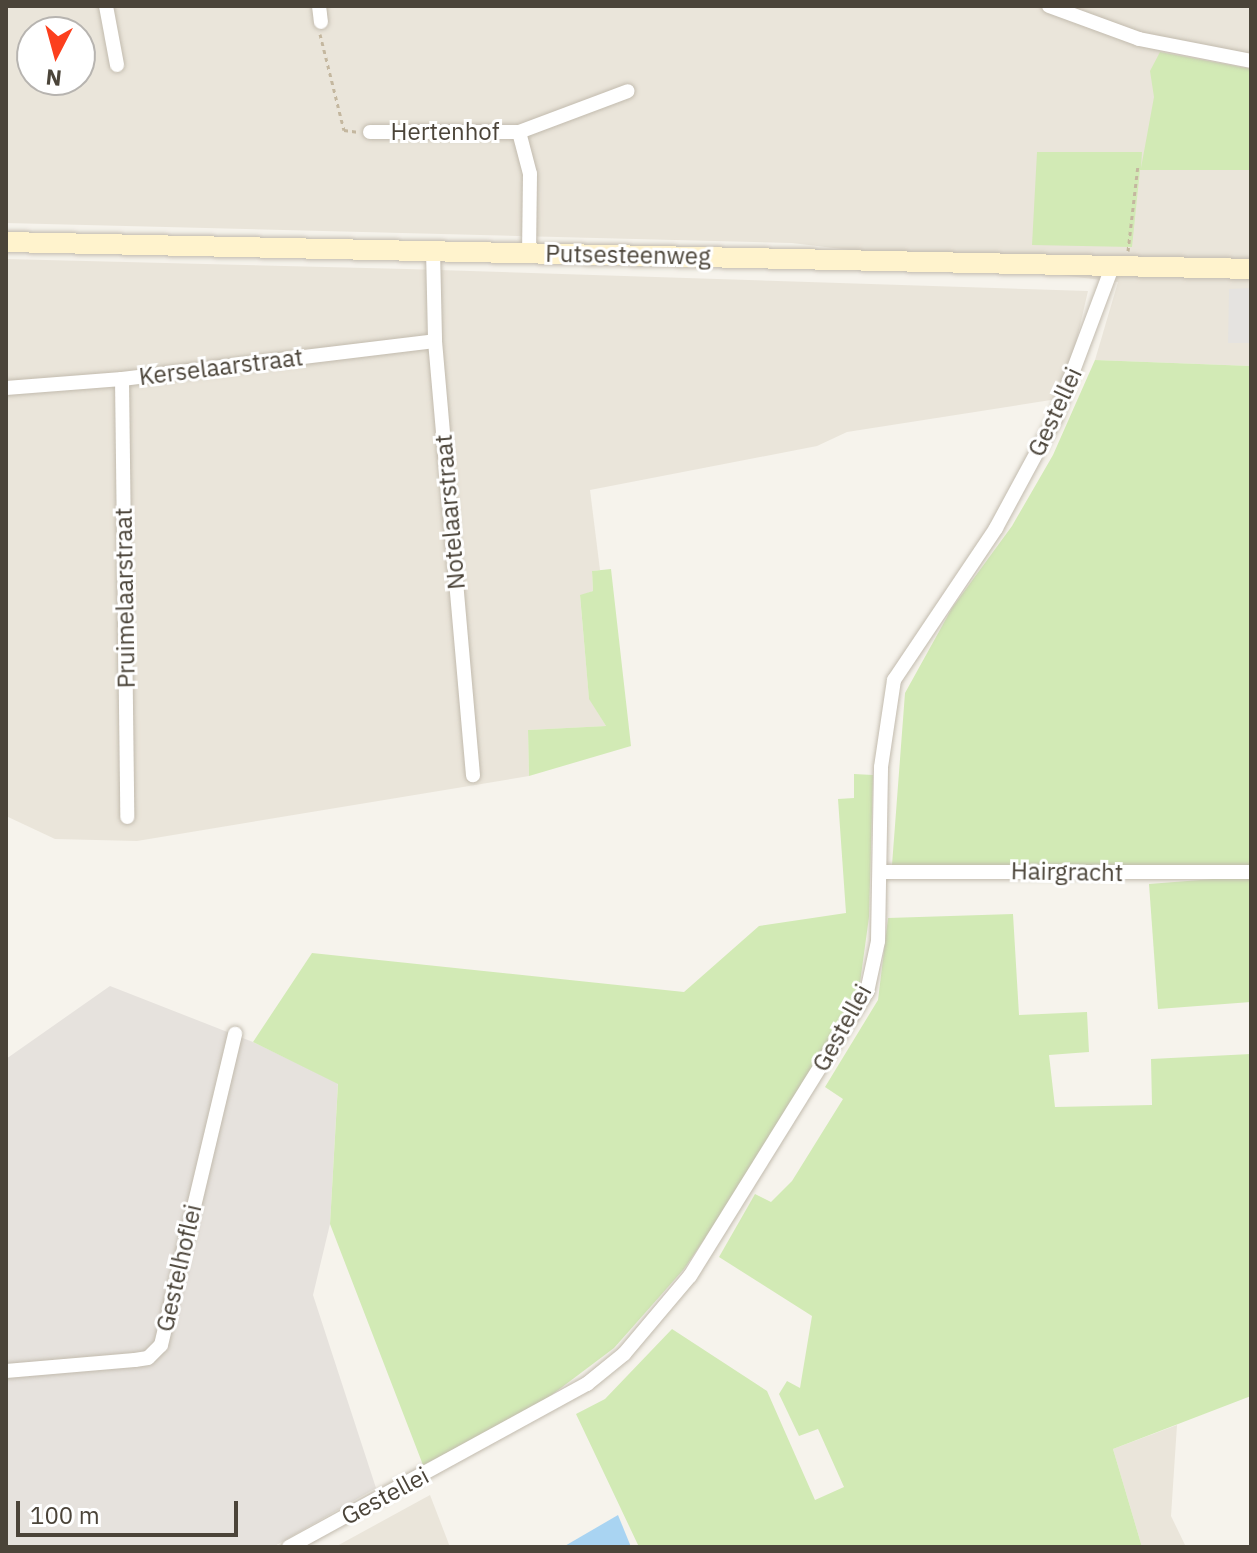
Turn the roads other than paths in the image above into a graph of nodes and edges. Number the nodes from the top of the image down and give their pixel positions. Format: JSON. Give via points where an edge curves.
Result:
{"nodes":[{"id":1,"x":106,"y":6,"type":"edge"},
{"id":2,"x":319,"y":6,"type":"edge"},
{"id":3,"x":1049,"y":6,"type":"edge"},
{"id":4,"x":321,"y":22,"type":"road end"},
{"id":5,"x":1251,"y":61,"type":"edge"},
{"id":6,"x":117,"y":65,"type":"dead end"},
{"id":7,"x":628,"y":91,"type":"dead end"},
{"id":8,"x":370,"y":132,"type":"road end"},
{"id":9,"x":519,"y":132,"type":"junction"},
{"id":10,"x":6,"y":242,"type":"edge"},
{"id":11,"x":433,"y":250,"type":"junction"},
{"id":12,"x":529,"y":253,"type":"junction"},
{"id":13,"x":1112,"y":267,"type":"junction"},
{"id":14,"x":1251,"y":269,"type":"edge"},
{"id":15,"x":435,"y":341,"type":"junction"},
{"id":16,"x":122,"y":379,"type":"junction"},
{"id":17,"x":6,"y":388,"type":"edge"},
{"id":18,"x":473,"y":775,"type":"dead end"},
{"id":19,"x":127,"y":817,"type":"dead end"},
{"id":20,"x":882,"y":872,"type":"junction"},
{"id":21,"x":1251,"y":872,"type":"edge"},
{"id":22,"x":235,"y":1034,"type":"dead end"},
{"id":23,"x":6,"y":1371,"type":"edge"},
{"id":24,"x":289,"y":1547,"type":"edge"}],
"edges":[{"from":1,"to":6,"type":"street"},
{"from":2,"to":4,"type":"street"},
{"from":3,"to":5,"type":"street","via":[[1139,39]]},
{"from":7,"to":9,"type":"street","name":"Hertenhof"},
{"from":8,"to":9,"type":"street","name":"Hertenhof"},
{"from":9,"to":12,"type":"street","name":"Hertenhof","via":[[530,174]]},
{"from":10,"to":11,"type":"main road","name":"Putsesteenweg"},
{"from":11,"to":12,"type":"main road","name":"Putsesteenweg"},
{"from":11,"to":15,"type":"street","name":"Notelaarstraat"},
{"from":12,"to":13,"type":"main road","name":"Putsesteenweg"},
{"from":13,"to":14,"type":"main road","name":"Putsesteenweg"},
{"from":13,"to":20,"type":"street","name":"Gestellei","via":[[1055,419],[996,528],[894,680],[881,767]]},
{"from":15,"to":16,"type":"street","name":"Kerselaarstraat"},
{"from":15,"to":18,"type":"street","name":"Notelaarstraat"},
{"from":16,"to":17,"type":"street","name":"Kerselaarstraat"},
{"from":16,"to":19,"type":"street","name":"Pruimelaarstraat"},
{"from":20,"to":21,"type":"street","name":"Hairgracht"},
{"from":20,"to":24,"type":"street","name":"Gestellei","via":[[878,941],[867,992],[690,1276],[659,1316],[624,1354],[554,1405]]},
{"from":22,"to":23,"type":"street","name":"Gestelhoflei","via":[[161,1345],[148,1358]]}]}
